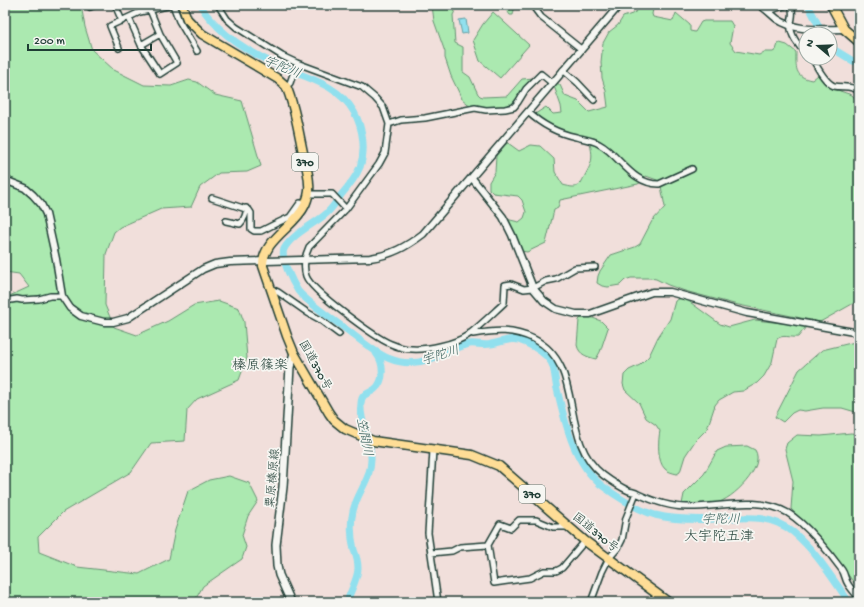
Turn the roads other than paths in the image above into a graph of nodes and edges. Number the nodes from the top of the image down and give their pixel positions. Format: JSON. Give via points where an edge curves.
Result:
{"nodes":[{"id":1,"x":114,"y":5,"type":"edge"},
{"id":2,"x":172,"y":5,"type":"edge"},
{"id":3,"x":182,"y":5,"type":"edge"},
{"id":4,"x":218,"y":5,"type":"edge"},
{"id":5,"x":532,"y":5,"type":"edge"},
{"id":6,"x":621,"y":5,"type":"edge"},
{"id":7,"x":760,"y":5,"type":"edge"},
{"id":8,"x":787,"y":5,"type":"edge"},
{"id":9,"x":791,"y":5,"type":"edge"},
{"id":10,"x":831,"y":5,"type":"edge"},
{"id":11,"x":150,"y":10,"type":"junction"},
{"id":12,"x":768,"y":11,"type":"junction"},
{"id":13,"x":129,"y":18,"type":"junction"},
{"id":14,"x":122,"y":21,"type":"junction"},
{"id":15,"x":790,"y":26,"type":"junction"},
{"id":16,"x":843,"y":29,"type":"junction"},
{"id":17,"x":160,"y":34,"type":"junction"},
{"id":18,"x":859,"y":42,"type":"edge"},
{"id":19,"x":798,"y":44,"type":"edge"},
{"id":20,"x":141,"y":45,"type":"junction"},
{"id":21,"x":119,"y":48,"type":"dead end"},
{"id":22,"x":581,"y":49,"type":"junction"},
{"id":23,"x":197,"y":51,"type":"dead end"},
{"id":24,"x":297,"y":64,"type":"junction"},
{"id":25,"x":817,"y":66,"type":"edge"},
{"id":26,"x":563,"y":70,"type":"junction"},
{"id":27,"x":552,"y":83,"type":"junction"},
{"id":28,"x":288,"y":84,"type":"junction"},
{"id":29,"x":859,"y":91,"type":"edge"},
{"id":30,"x":594,"y":100,"type":"dead end"},
{"id":31,"x":528,"y":112,"type":"junction"},
{"id":32,"x":388,"y":124,"type":"junction"},
{"id":33,"x":692,"y":169,"type":"dead end"},
{"id":34,"x":472,"y":178,"type":"junction"},
{"id":35,"x":5,"y":180,"type":"edge"},
{"id":36,"x":309,"y":194,"type":"junction"},
{"id":37,"x":212,"y":198,"type":"dead end"},
{"id":38,"x":305,"y":204,"type":"junction"},
{"id":39,"x":346,"y":207,"type":"junction"},
{"id":40,"x":246,"y":208,"type":"junction"},
{"id":41,"x":226,"y":221,"type":"dead end"},
{"id":42,"x":304,"y":260,"type":"junction"},
{"id":43,"x":267,"y":261,"type":"junction"},
{"id":44,"x":595,"y":267,"type":"dead end"},
{"id":45,"x":533,"y":288,"type":"junction"},
{"id":46,"x":271,"y":290,"type":"junction"},
{"id":47,"x":62,"y":296,"type":"junction"},
{"id":48,"x":5,"y":301,"type":"edge"},
{"id":49,"x":470,"y":333,"type":"junction"},
{"id":50,"x":859,"y":333,"type":"edge"},
{"id":51,"x":339,"y":334,"type":"dead end"},
{"id":52,"x":294,"y":353,"type":"junction"},
{"id":53,"x":432,"y":450,"type":"junction"},
{"id":54,"x":636,"y":493,"type":"junction"},
{"id":55,"x":570,"y":527,"type":"junction"},
{"id":56,"x":585,"y":541,"type":"junction"},
{"id":57,"x":488,"y":545,"type":"junction"},
{"id":58,"x":430,"y":552,"type":"junction"},
{"id":59,"x":609,"y":558,"type":"junction"},
{"id":60,"x":859,"y":598,"type":"edge"},
{"id":61,"x":291,"y":602,"type":"edge"},
{"id":62,"x":438,"y":602,"type":"edge"},
{"id":63,"x":591,"y":602,"type":"edge"},
{"id":64,"x":668,"y":602,"type":"edge"}],
"edges":[{"from":1,"to":14,"type":"street"},
{"from":2,"to":11,"type":"street"},
{"from":2,"to":23,"type":"street"},
{"from":3,"to":28,"type":"main road","via":[[187,19],[202,34]]},
{"from":4,"to":24,"type":"street","via":[[236,27]]},
{"from":5,"to":22,"type":"street","via":[[541,17]]},
{"from":6,"to":22,"type":"street"},
{"from":7,"to":12,"type":"street"},
{"from":8,"to":12,"type":"street"},
{"from":9,"to":15,"type":"street","via":[[794,12]]},
{"from":10,"to":16,"type":"main road"},
{"from":11,"to":13,"type":"street"},
{"from":11,"to":17,"type":"street"},
{"from":12,"to":15,"type":"street"},
{"from":13,"to":14,"type":"street"},
{"from":13,"to":20,"type":"street"},
{"from":14,"to":21,"type":"street","via":[[110,26]]},
{"from":15,"to":16,"type":"street","via":[[805,29]]},
{"from":15,"to":19,"type":"street"},
{"from":16,"to":18,"type":"main road"},
{"from":17,"to":20,"type":"street"},
{"from":17,"to":20,"type":"street","via":[[177,63],[160,74]]},
{"from":22,"to":26,"type":"street"},
{"from":24,"to":28,"type":"street"},
{"from":24,"to":32,"type":"street","via":[[362,87],[383,107]]},
{"from":25,"to":29,"type":"street","via":[[834,86],[849,86]]},
{"from":26,"to":27,"type":"street"},
{"from":26,"to":30,"type":"street"},
{"from":27,"to":31,"type":"street"},
{"from":27,"to":32,"type":"street","via":[[541,74],[526,89],[514,107],[486,110],[475,108]]},
{"from":28,"to":36,"type":"main road","number":"370","via":[[302,145]]},
{"from":31,"to":33,"type":"street","via":[[550,129],[599,143],[634,175],[646,182],[659,184]]},
{"from":31,"to":34,"type":"street"},
{"from":32,"to":39,"type":"street","via":[[385,153]]},
{"from":34,"to":42,"type":"street","via":[[423,234],[399,250],[370,258]]},
{"from":34,"to":45,"type":"street","via":[[503,217]]},
{"from":35,"to":47,"type":"street","via":[[33,195],[46,214]]},
{"from":36,"to":38,"type":"main road","number":"370"},
{"from":36,"to":39,"type":"street","via":[[332,194]]},
{"from":37,"to":40,"type":"street"},
{"from":38,"to":40,"type":"street","via":[[300,204],[290,217],[259,232],[251,229],[252,213]]},
{"from":38,"to":43,"type":"main road","number":"370","via":[[295,220],[269,246]]},
{"from":39,"to":42,"type":"street","via":[[314,241]]},
{"from":40,"to":41,"type":"street","via":[[243,222],[240,224]]},
{"from":42,"to":43,"type":"street"},
{"from":42,"to":49,"type":"street","via":[[306,278],[322,296],[390,344],[413,349],[436,347],[455,342]]},
{"from":43,"to":46,"type":"main road","name":"国道370号","number":"370","via":[[265,274]]},
{"from":43,"to":47,"type":"street","via":[[230,262],[203,268],[128,318],[113,322],[81,316],[70,308]]},
{"from":44,"to":45,"type":"street","via":[[575,268]]},
{"from":45,"to":49,"type":"street","via":[[505,285],[504,303]]},
{"from":45,"to":50,"type":"street","via":[[544,301],[556,309],[576,314],[590,314],[652,292],[670,292],[747,313]]},
{"from":46,"to":51,"type":"street","via":[[320,319]]},
{"from":46,"to":52,"type":"main road","name":"国道370号","number":"370"},
{"from":47,"to":48,"type":"street"},
{"from":49,"to":54,"type":"street","via":[[492,330],[518,332],[550,350],[564,372],[577,435],[584,450],[601,473]]},
{"from":52,"to":53,"type":"main road","name":"国道370号","number":"370","via":[[334,420],[345,429],[368,439]]},
{"from":52,"to":61,"type":"main road","name":"粟原榛原線","via":[[290,368],[284,487],[276,545],[279,576]]},
{"from":53,"to":55,"type":"main road","name":"国道370号","number":"370","via":[[472,455],[499,466]]},
{"from":53,"to":58,"type":"street","via":[[428,533]]},
{"from":54,"to":59,"type":"street","via":[[622,540]]},
{"from":54,"to":60,"type":"street","via":[[669,505],[687,507],[751,503],[788,514],[810,532],[834,560]]},
{"from":55,"to":56,"type":"main road","name":"国道370号","number":"370"},
{"from":55,"to":57,"type":"street","via":[[553,527],[536,520],[519,520],[510,528],[500,524]]},
{"from":56,"to":57,"type":"street","via":[[562,568],[556,571],[544,572],[530,578],[494,582]]},
{"from":56,"to":59,"type":"main road","name":"国道370号","number":"370"},
{"from":57,"to":58,"type":"street"},
{"from":58,"to":62,"type":"street"},
{"from":59,"to":63,"type":"street"},
{"from":59,"to":64,"type":"main road","name":"国道370号","number":"370"}]}
